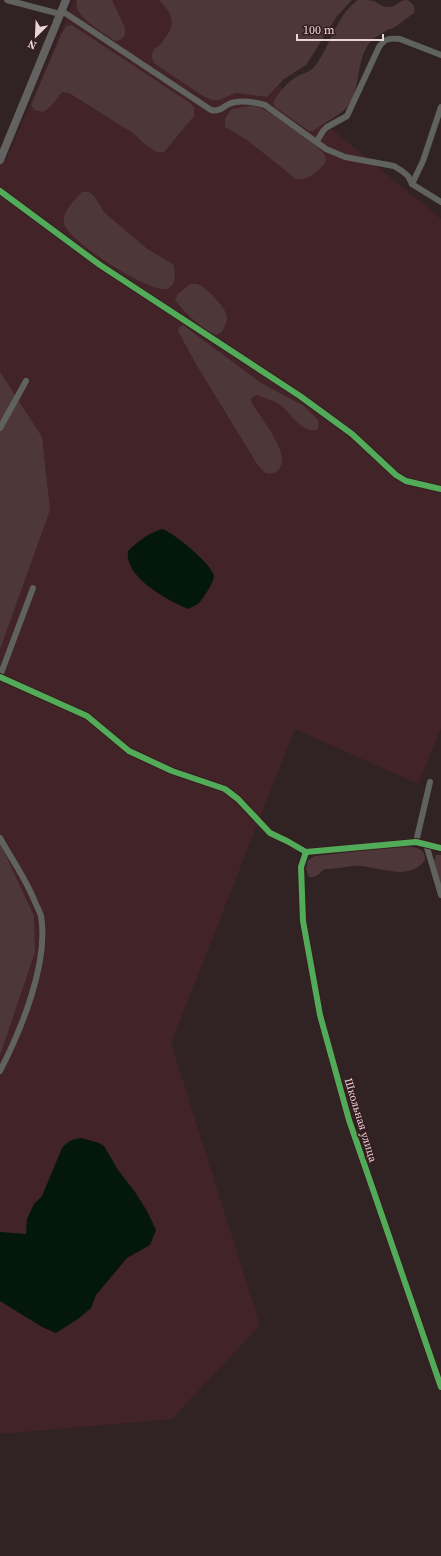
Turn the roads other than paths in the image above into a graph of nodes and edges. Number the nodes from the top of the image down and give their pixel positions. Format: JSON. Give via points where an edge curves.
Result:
{"nodes":[{"id":1,"x":7,"y":0,"type":"edge"},
{"id":2,"x":66,"y":0,"type":"edge"},
{"id":3,"x":61,"y":12,"type":"junction"},
{"id":4,"x":441,"y":55,"type":"edge"},
{"id":5,"x":441,"y":107,"type":"edge"},
{"id":6,"x":317,"y":142,"type":"junction"},
{"id":7,"x":0,"y":160,"type":"edge"},
{"id":8,"x":412,"y":184,"type":"junction"},
{"id":9,"x":0,"y":191,"type":"edge"},
{"id":10,"x":441,"y":202,"type":"edge"},
{"id":11,"x":26,"y":381,"type":"dead end"},
{"id":12,"x":0,"y":428,"type":"edge"},
{"id":13,"x":441,"y":489,"type":"edge"},
{"id":14,"x":33,"y":588,"type":"dead end"},
{"id":15,"x":0,"y":676,"type":"edge"},
{"id":16,"x":430,"y":782,"type":"dead end"},
{"id":17,"x":416,"y":842,"type":"junction"},
{"id":18,"x":1,"y":843,"type":"edge"},
{"id":19,"x":426,"y":844,"type":"junction"},
{"id":20,"x":441,"y":848,"type":"edge"},
{"id":21,"x":306,"y":852,"type":"junction"},
{"id":22,"x":441,"y":895,"type":"edge"},
{"id":23,"x":0,"y":1071,"type":"edge"},
{"id":24,"x":441,"y":1387,"type":"edge"}],
"edges":[{"from":1,"to":3,"type":"street"},
{"from":2,"to":3,"type":"main road"},
{"from":3,"to":6,"type":"street","via":[[211,110],[217,111],[241,101],[256,102],[265,105]]},
{"from":3,"to":7,"type":"main road"},
{"from":4,"to":6,"type":"street","via":[[400,39],[389,38],[382,42],[347,116],[327,127]]},
{"from":5,"to":8,"type":"street","via":[[423,161]]},
{"from":6,"to":8,"type":"street","via":[[334,154],[394,166],[408,176]]},
{"from":8,"to":10,"type":"street"},
{"from":9,"to":13,"type":"street","via":[[100,265],[331,417],[396,475],[406,481]]},
{"from":11,"to":12,"type":"street"},
{"from":14,"to":15,"type":"street"},
{"from":15,"to":21,"type":"street","via":[[87,716],[124,747],[142,758],[225,789],[238,798],[270,833]]},
{"from":16,"to":17,"type":"street"},
{"from":17,"to":19,"type":"street"},
{"from":17,"to":21,"type":"street"},
{"from":18,"to":23,"type":"street","via":[[29,886],[41,915],[43,944],[36,980]]},
{"from":19,"to":20,"type":"street"},
{"from":19,"to":22,"type":"street"},
{"from":21,"to":24,"type":"street","name":"Школьная улица","via":[[301,867],[303,921],[320,1015],[350,1120]]}]}
